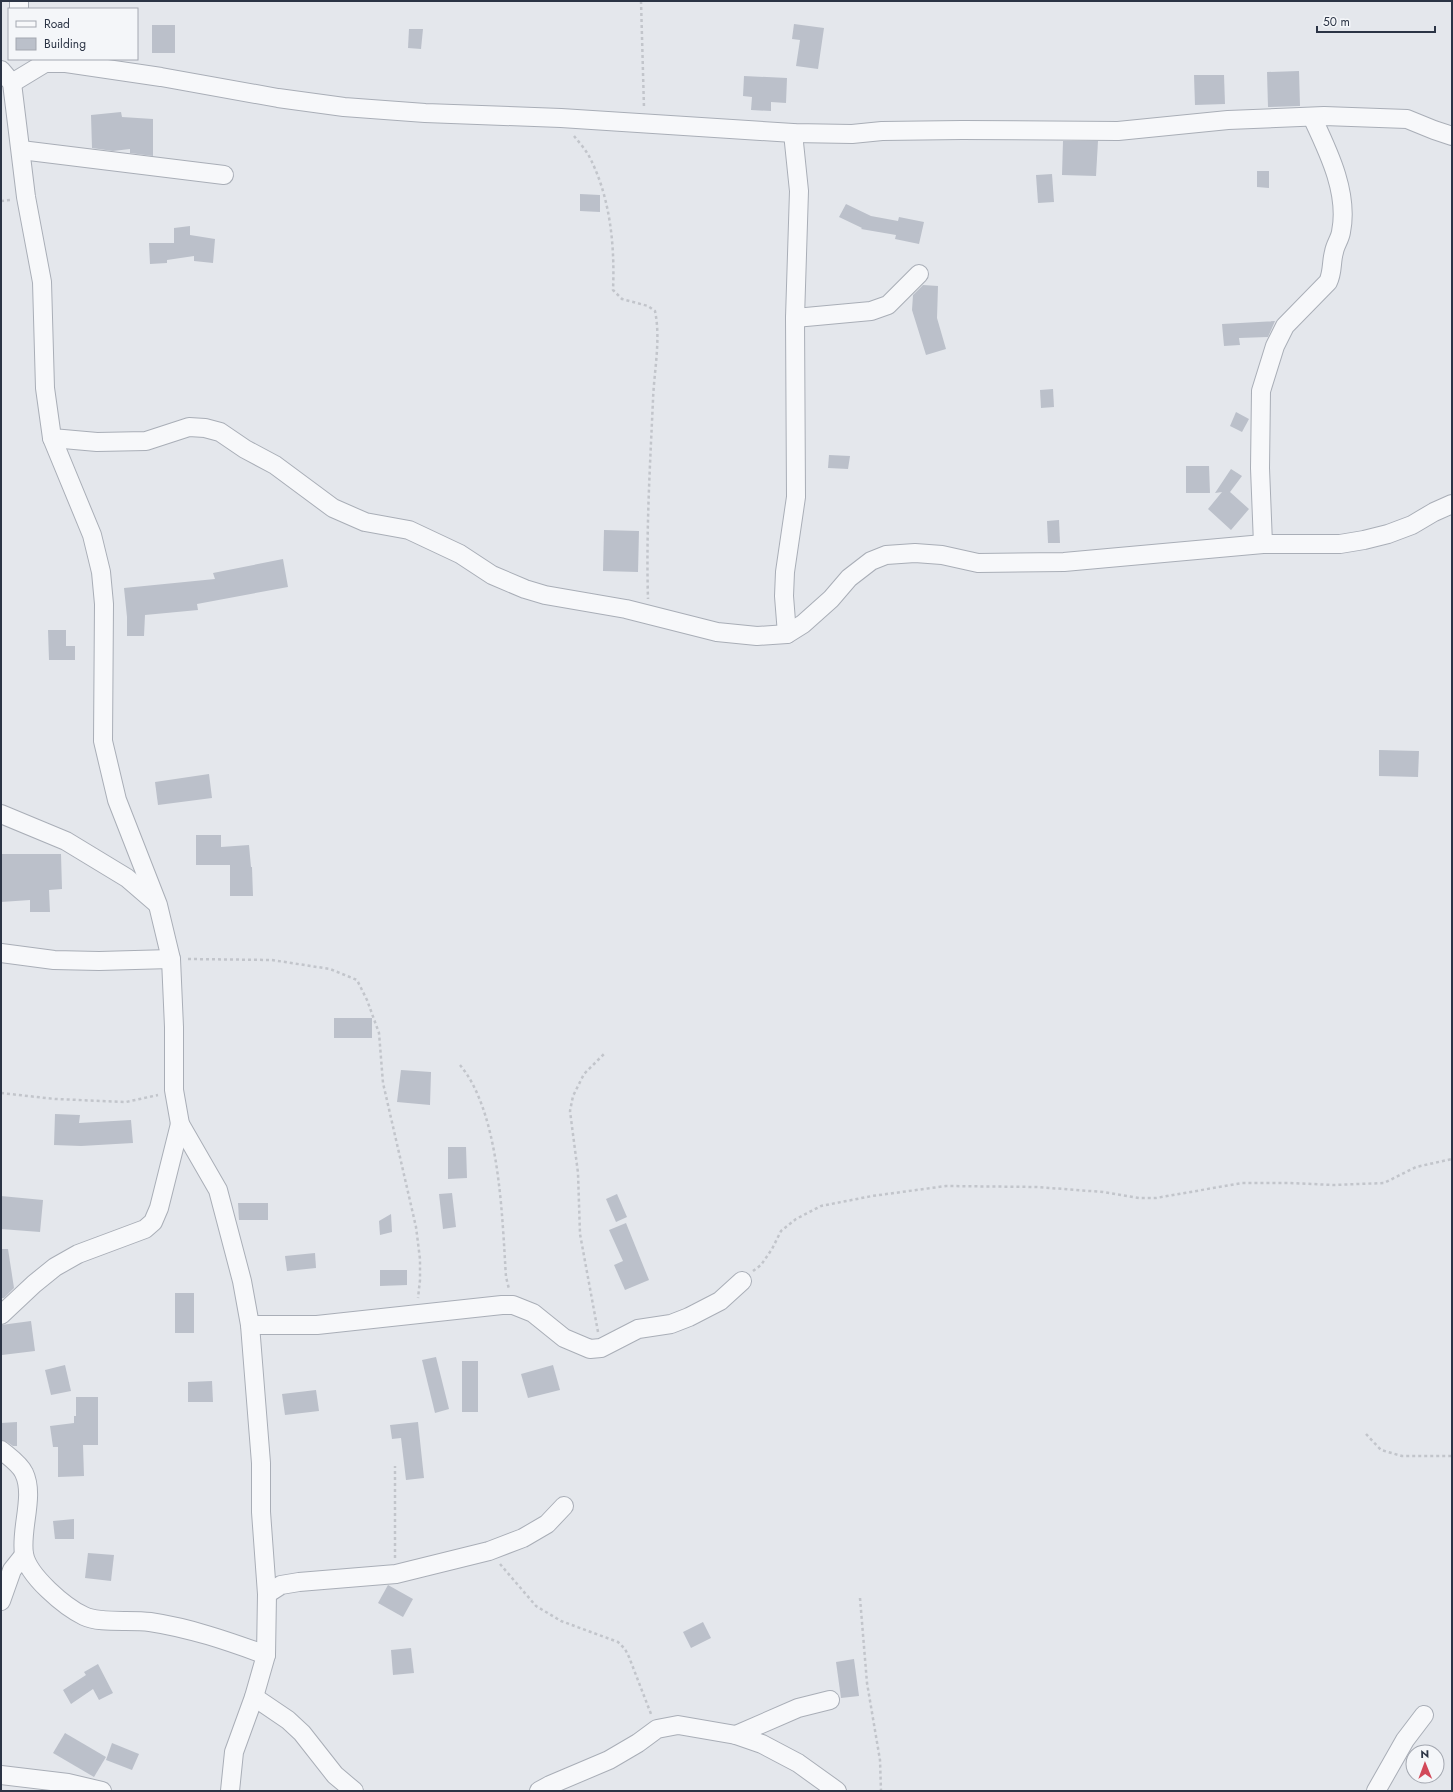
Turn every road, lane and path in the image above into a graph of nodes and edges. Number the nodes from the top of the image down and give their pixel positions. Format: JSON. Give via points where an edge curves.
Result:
{"nodes":[{"id":1,"x":641,"y":1,"type":"edge"},
{"id":2,"x":8,"y":60,"type":"edge"},
{"id":3,"x":5,"y":74,"type":"edge"},
{"id":4,"x":1312,"y":117,"type":"junction"},
{"id":5,"x":561,"y":118,"type":"junction"},
{"id":6,"x":645,"y":123,"type":"junction"},
{"id":7,"x":793,"y":133,"type":"junction"},
{"id":8,"x":1452,"y":136,"type":"edge"},
{"id":9,"x":21,"y":150,"type":"junction"},
{"id":10,"x":224,"y":175,"type":"dead end"},
{"id":11,"x":920,"y":274,"type":"dead end"},
{"id":12,"x":795,"y":318,"type":"junction"},
{"id":13,"x":52,"y":438,"type":"junction"},
{"id":14,"x":1452,"y":504,"type":"edge"},
{"id":15,"x":1263,"y":544,"type":"junction"},
{"id":16,"x":648,"y":615,"type":"junction"},
{"id":17,"x":787,"y":634,"type":"junction"},
{"id":18,"x":1,"y":814,"type":"edge"},
{"id":19,"x":158,"y":905,"type":"junction"},
{"id":20,"x":1,"y":953,"type":"edge"},
{"id":21,"x":171,"y":959,"type":"junction"},
{"id":22,"x":605,"y":1053,"type":"dead end"},
{"id":23,"x":460,"y":1064,"type":"dead end"},
{"id":24,"x":174,"y":1090,"type":"junction"},
{"id":25,"x":1,"y":1093,"type":"edge"},
{"id":26,"x":180,"y":1124,"type":"junction"},
{"id":27,"x":1452,"y":1159,"type":"edge"},
{"id":28,"x":742,"y":1281,"type":"joint"},
{"id":29,"x":513,"y":1306,"type":"junction"},
{"id":30,"x":416,"y":1314,"type":"junction"},
{"id":31,"x":1,"y":1315,"type":"edge"},
{"id":32,"x":250,"y":1325,"type":"junction"},
{"id":33,"x":600,"y":1348,"type":"junction"},
{"id":34,"x":1366,"y":1434,"type":"dead end"},
{"id":35,"x":1,"y":1450,"type":"edge"},
{"id":36,"x":1452,"y":1456,"type":"edge"},
{"id":37,"x":396,"y":1466,"type":"dead end"},
{"id":38,"x":564,"y":1506,"type":"dead end"},
{"id":39,"x":489,"y":1551,"type":"junction"},
{"id":40,"x":24,"y":1555,"type":"junction"},
{"id":41,"x":396,"y":1574,"type":"junction"},
{"id":42,"x":267,"y":1594,"type":"junction"},
{"id":43,"x":860,"y":1598,"type":"dead end"},
{"id":44,"x":1,"y":1601,"type":"edge"},
{"id":45,"x":266,"y":1655,"type":"junction"},
{"id":46,"x":254,"y":1697,"type":"junction"},
{"id":47,"x":830,"y":1700,"type":"dead end"},
{"id":48,"x":1424,"y":1714,"type":"dead end"},
{"id":49,"x":657,"y":1729,"type":"junction"},
{"id":50,"x":736,"y":1735,"type":"junction"},
{"id":51,"x":1,"y":1775,"type":"edge"},
{"id":52,"x":102,"y":1791,"type":"edge"},
{"id":53,"x":230,"y":1791,"type":"edge"},
{"id":54,"x":354,"y":1791,"type":"edge"},
{"id":55,"x":539,"y":1791,"type":"edge"},
{"id":56,"x":837,"y":1791,"type":"edge"},
{"id":57,"x":881,"y":1791,"type":"edge"},
{"id":58,"x":1376,"y":1791,"type":"edge"}],
"edges":[{"from":1,"to":6,"type":"path"},
{"from":2,"to":3,"type":"street"},
{"from":3,"to":5,"type":"street","via":[[45,63],[66,63],[344,107]]},
{"from":3,"to":9,"type":"street"},
{"from":4,"to":7,"type":"street","via":[[1228,120],[1118,131]]},
{"from":4,"to":8,"type":"street","via":[[1407,119]]},
{"from":4,"to":15,"type":"street","via":[[1324,142],[1340,190],[1343,222],[1333,254],[1332,275],[1285,326],[1275,346],[1261,391],[1260,468]]},
{"from":5,"to":6,"type":"street"},
{"from":5,"to":16,"type":"path","via":[[588,155],[605,198],[613,249],[613,290],[622,299],[648,306],[655,311],[658,327],[648,513]]},
{"from":6,"to":7,"type":"street"},
{"from":7,"to":12,"type":"street","via":[[799,191]]},
{"from":9,"to":10,"type":"street"},
{"from":9,"to":13,"type":"street","via":[[26,197],[42,282],[45,388]]},
{"from":11,"to":12,"type":"street","via":[[888,304],[872,311]]},
{"from":12,"to":17,"type":"street","via":[[796,497],[784,596]]},
{"from":13,"to":16,"type":"street","via":[[97,442],[146,441],[189,427],[220,432],[275,465],[333,508],[365,522],[409,530],[460,554],[492,575],[525,589],[545,595],[626,608]]},
{"from":13,"to":19,"type":"street","via":[[92,535],[101,572],[104,604],[103,741],[117,800]]},
{"from":14,"to":15,"type":"street","via":[[1388,534],[1364,540],[1340,544]]},
{"from":15,"to":17,"type":"street","via":[[1064,562],[978,563],[942,555],[886,554],[871,561],[849,578],[819,610]]},
{"from":16,"to":17,"type":"street","via":[[717,632],[758,636]]},
{"from":18,"to":19,"type":"street","via":[[66,841],[127,878]]},
{"from":19,"to":21,"type":"street"},
{"from":20,"to":21,"type":"street","via":[[69,960]]},
{"from":21,"to":24,"type":"street"},
{"from":21,"to":30,"type":"path","via":[[272,960],[330,969],[357,980],[379,1033],[383,1082],[416,1227],[420,1280]]},
{"from":22,"to":33,"type":"path","via":[[584,1074],[573,1096],[570,1111],[578,1173],[580,1234]]},
{"from":23,"to":29,"type":"path","via":[[471,1078],[479,1098],[494,1153],[500,1190],[506,1277]]},
{"from":24,"to":25,"type":"path","via":[[126,1102],[55,1099]]},
{"from":24,"to":26,"type":"street"},
{"from":26,"to":31,"type":"street","via":[[160,1208],[153,1222],[145,1229],[78,1254],[55,1267]]},
{"from":26,"to":32,"type":"street","via":[[218,1190],[235,1249]]},
{"from":27,"to":28,"type":"path","via":[[1416,1167],[1384,1183],[1242,1183],[1156,1198],[1037,1188],[946,1186],[872,1196],[821,1206],[796,1218],[781,1231],[761,1265]]},
{"from":28,"to":33,"type":"street","via":[[720,1301],[689,1317],[671,1324],[638,1329]]},
{"from":29,"to":30,"type":"street"},
{"from":29,"to":33,"type":"street","via":[[533,1314],[564,1338],[590,1349]]},
{"from":30,"to":32,"type":"street","via":[[317,1324]]},
{"from":32,"to":42,"type":"street","via":[[262,1463],[261,1512]]},
{"from":34,"to":36,"type":"path","via":[[1381,1450],[1402,1456]]},
{"from":35,"to":40,"type":"street","via":[[24,1473],[28,1497]]},
{"from":37,"to":41,"type":"path"},
{"from":38,"to":39,"type":"street","via":[[547,1524],[523,1538]]},
{"from":39,"to":41,"type":"street"},
{"from":39,"to":49,"type":"path","via":[[536,1606],[561,1621],[618,1642],[625,1649]]},
{"from":40,"to":44,"type":"street","via":[[12,1570]]},
{"from":40,"to":45,"type":"street","via":[[34,1575],[54,1595],[84,1617],[174,1626],[223,1639]]},
{"from":41,"to":42,"type":"street","via":[[299,1582],[280,1585]]},
{"from":42,"to":45,"type":"street"},
{"from":43,"to":57,"type":"path","via":[[867,1683],[880,1760]]},
{"from":45,"to":46,"type":"street"},
{"from":46,"to":53,"type":"street","via":[[234,1752]]},
{"from":46,"to":54,"type":"street","via":[[302,1733],[335,1775]]},
{"from":47,"to":50,"type":"street","via":[[798,1708]]},
{"from":48,"to":58,"type":"street","via":[[1405,1740]]},
{"from":49,"to":50,"type":"street","via":[[678,1725]]},
{"from":49,"to":55,"type":"street","via":[[609,1760]]},
{"from":50,"to":56,"type":"street","via":[[762,1744],[798,1763]]},
{"from":51,"to":52,"type":"street","via":[[68,1783]]}]}
